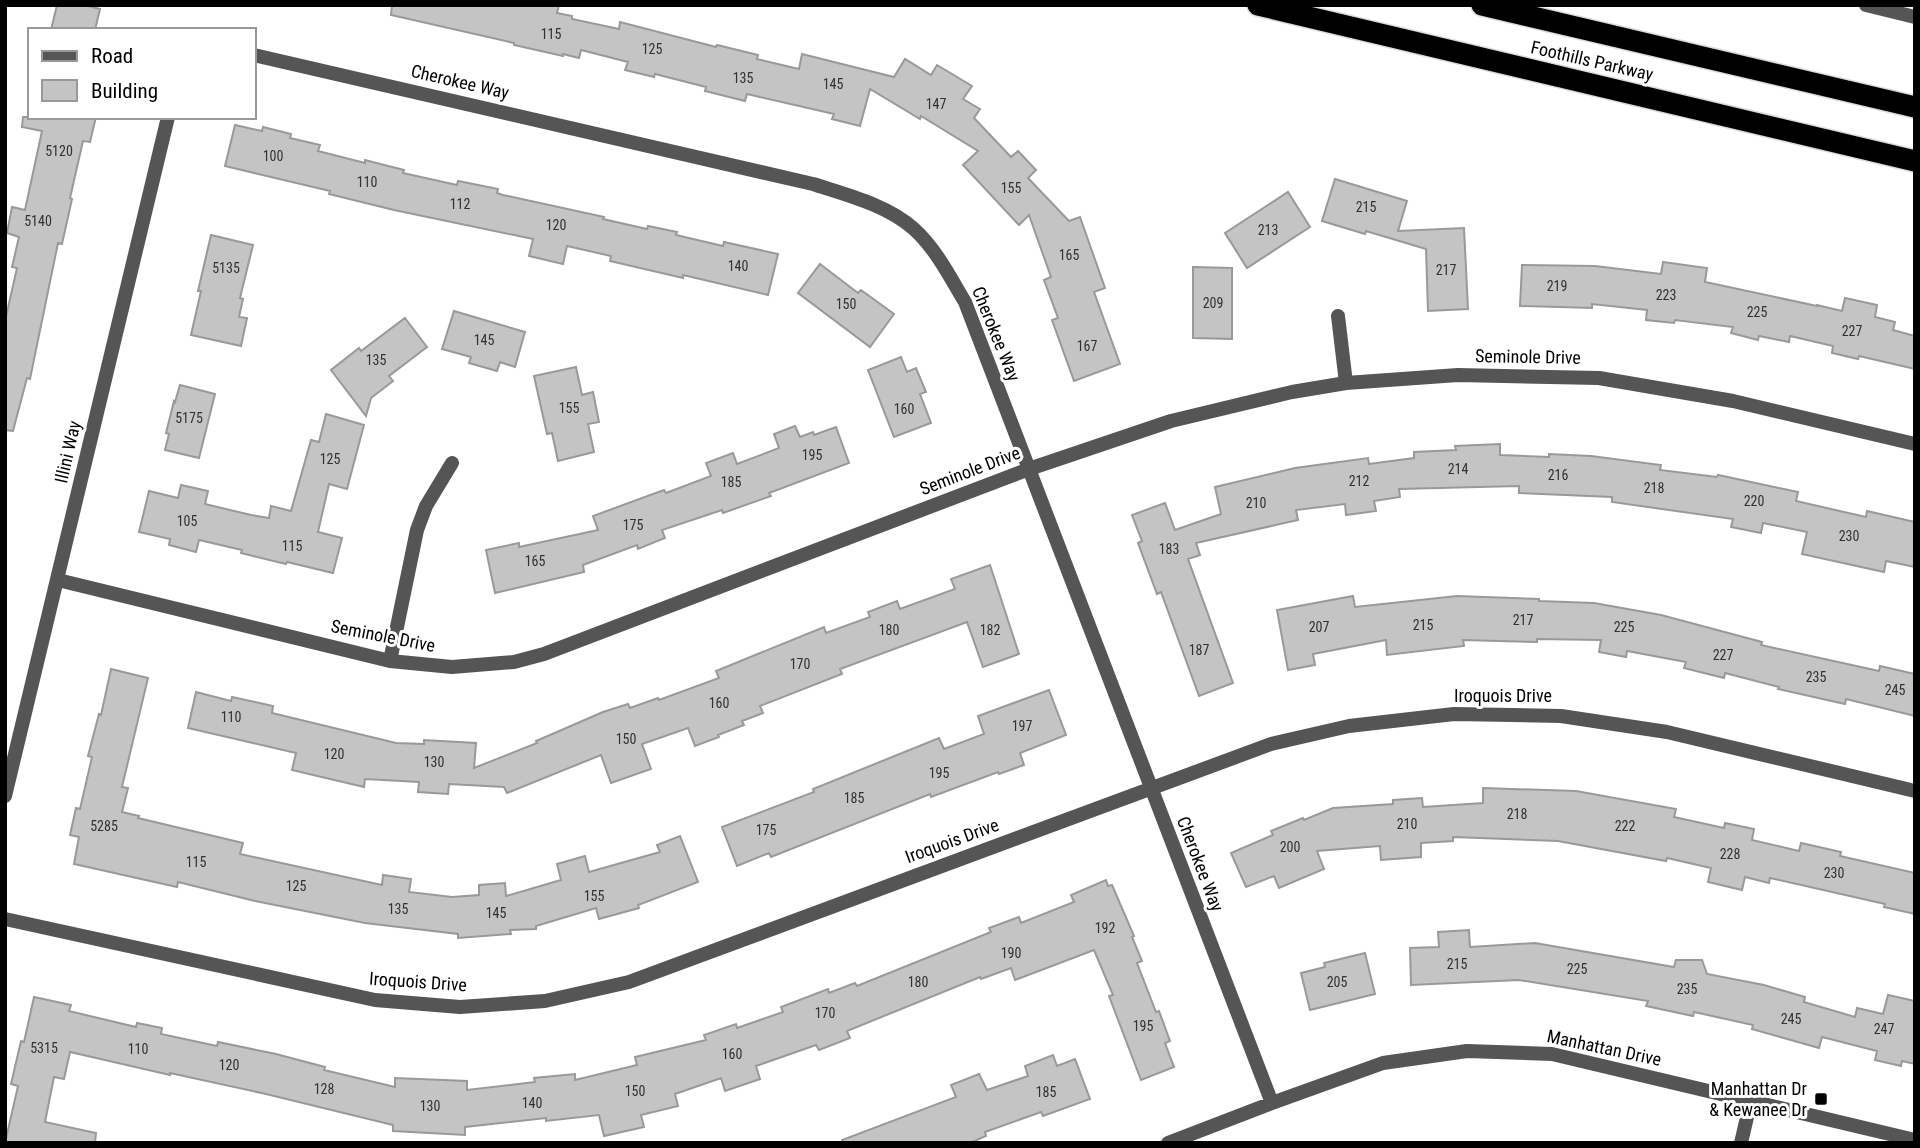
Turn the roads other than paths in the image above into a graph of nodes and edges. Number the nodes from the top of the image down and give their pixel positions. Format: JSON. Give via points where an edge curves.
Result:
{"nodes":[{"id":1,"x":1258,"y":5,"type":"edge"},
{"id":2,"x":1482,"y":5,"type":"edge"},
{"id":3,"x":1866,"y":5,"type":"edge"},
{"id":4,"x":1915,"y":17,"type":"edge"},
{"id":5,"x":256,"y":55,"type":"edge"},
{"id":6,"x":1915,"y":107,"type":"edge"},
{"id":7,"x":168,"y":119,"type":"edge"},
{"id":8,"x":1915,"y":161,"type":"edge"},
{"id":9,"x":1338,"y":316,"type":"dead end"},
{"id":10,"x":1346,"y":383,"type":"junction"},
{"id":11,"x":1915,"y":444,"type":"edge"},
{"id":12,"x":453,"y":463,"type":"dead end"},
{"id":13,"x":1029,"y":469,"type":"junction"},
{"id":14,"x":58,"y":580,"type":"junction"},
{"id":15,"x":390,"y":661,"type":"junction"},
{"id":16,"x":1150,"y":788,"type":"junction"},
{"id":17,"x":1915,"y":791,"type":"edge"},
{"id":18,"x":5,"y":796,"type":"edge"},
{"id":19,"x":5,"y":919,"type":"edge"},
{"id":20,"x":1751,"y":1100,"type":"junction"},
{"id":21,"x":1272,"y":1102,"type":"junction"},
{"id":22,"x":1915,"y":1139,"type":"edge"},
{"id":23,"x":1168,"y":1143,"type":"edge"},
{"id":24,"x":1741,"y":1143,"type":"edge"}],
"edges":[{"from":1,"to":8,"type":"highway","name":"Foothills Parkway"},
{"from":2,"to":6,"type":"highway","name":"Foothills Parkway"},
{"from":3,"to":4,"type":"street"},
{"from":5,"to":13,"type":"street","name":"Cherokee Way","via":[[813,184],[870,203],[913,229],[965,302]]},
{"from":7,"to":14,"type":"street","name":"Illini Way"},
{"from":9,"to":10,"type":"street"},
{"from":10,"to":11,"type":"street","name":"Seminole Drive","via":[[1458,375],[1599,378],[1733,401]]},
{"from":10,"to":13,"type":"street","name":"Seminole Drive","via":[[1171,421]]},
{"from":12,"to":15,"type":"street","via":[[416,530]]},
{"from":13,"to":15,"type":"street","name":"Seminole Drive","via":[[544,654],[514,662],[452,667]]},
{"from":13,"to":16,"type":"street","name":"Cherokee Way"},
{"from":14,"to":15,"type":"street","name":"Seminole Drive"},
{"from":14,"to":18,"type":"street","name":"Illini Way"},
{"from":16,"to":17,"type":"street","name":"Iroquois Drive","via":[[1271,744],[1349,726],[1454,714],[1561,716],[1667,732]]},
{"from":16,"to":19,"type":"street","name":"Iroquois Drive","via":[[629,982],[545,1000],[460,1007],[374,1000]]},
{"from":16,"to":21,"type":"street","name":"Cherokee Way"},
{"from":20,"to":21,"type":"street","name":"Manhattan Drive","via":[[1552,1054],[1467,1051],[1383,1063]]},
{"from":20,"to":22,"type":"street","name":"Manhattan Drive"},
{"from":20,"to":24,"type":"street"},
{"from":21,"to":23,"type":"street","name":"Manhattan Drive"}]}
